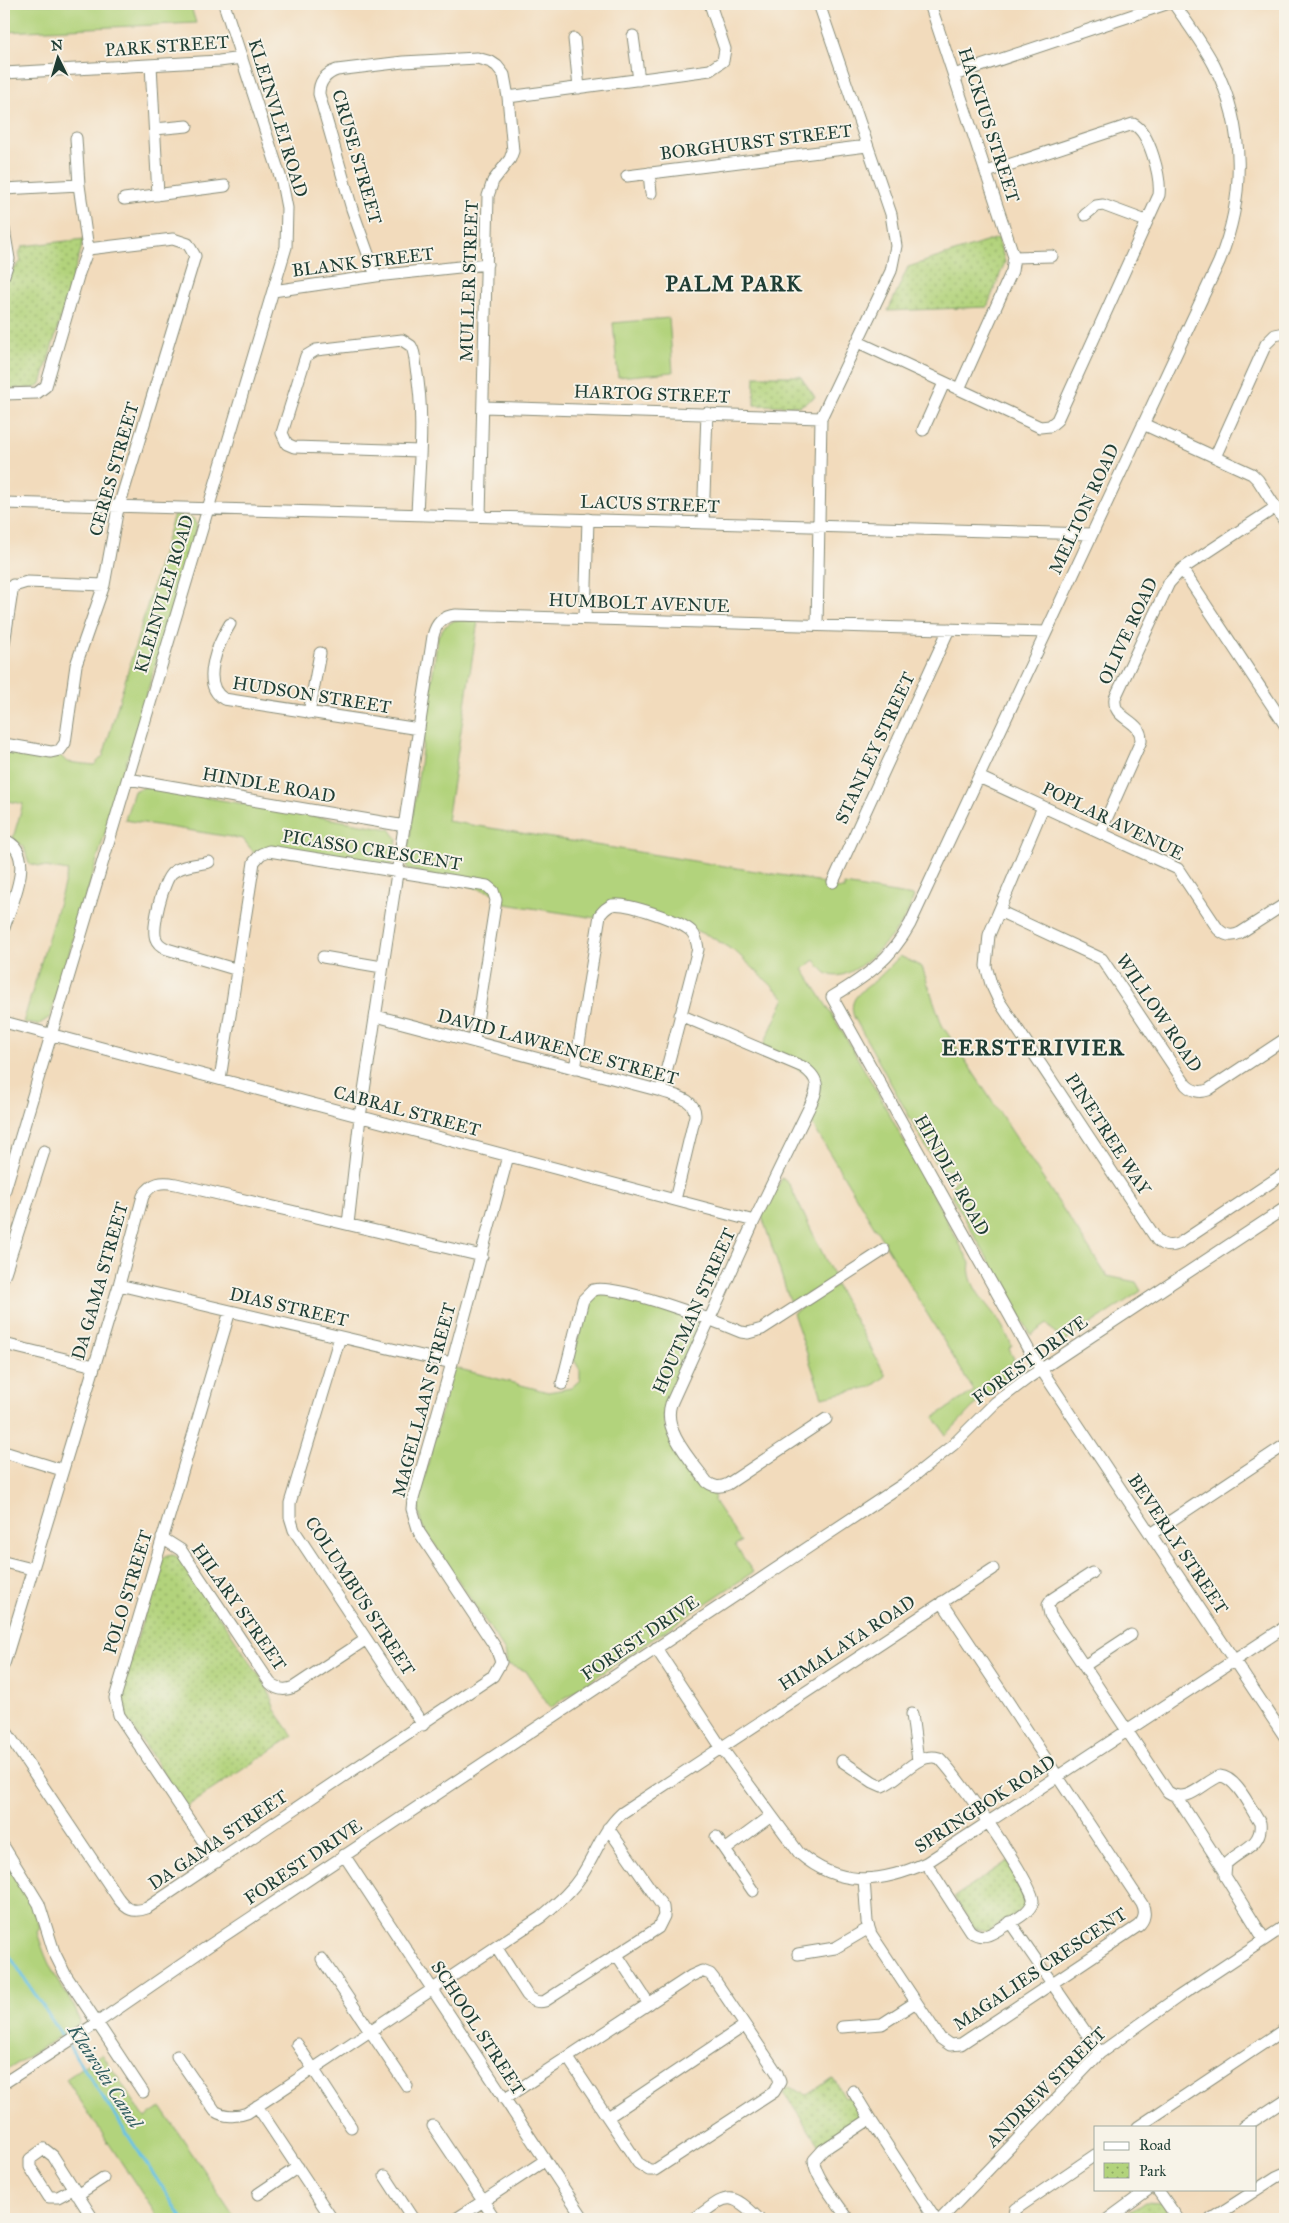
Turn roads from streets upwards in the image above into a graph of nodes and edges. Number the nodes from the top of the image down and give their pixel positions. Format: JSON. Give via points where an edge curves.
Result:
{"nodes":[{"id":1,"x":224,"y":4,"type":"edge"},
{"id":2,"x":710,"y":4,"type":"edge"},
{"id":3,"x":819,"y":4,"type":"edge"},
{"id":4,"x":930,"y":4,"type":"edge"},
{"id":5,"x":1166,"y":4,"type":"edge"},
{"id":6,"x":1174,"y":4,"type":"edge"},
{"id":7,"x":1137,"y":8,"type":"edge"},
{"id":8,"x":633,"y":36,"type":"dead end"},
{"id":9,"x":574,"y":39,"type":"dead end"},
{"id":10,"x":242,"y":58,"type":"junction"},
{"id":11,"x":151,"y":65,"type":"junction"},
{"id":12,"x":4,"y":72,"type":"edge"},
{"id":13,"x":954,"y":75,"type":"junction"},
{"id":14,"x":639,"y":80,"type":"junction"},
{"id":15,"x":579,"y":88,"type":"junction"},
{"id":16,"x":508,"y":97,"type":"junction"},
{"id":17,"x":187,"y":126,"type":"dead end"},
{"id":18,"x":155,"y":129,"type":"junction"},
{"id":19,"x":76,"y":138,"type":"dead end"},
{"id":20,"x":867,"y":146,"type":"junction"},
{"id":21,"x":987,"y":172,"type":"junction"},
{"id":22,"x":649,"y":173,"type":"junction"},
{"id":23,"x":627,"y":176,"type":"dead end"},
{"id":24,"x":79,"y":184,"type":"junction"},
{"id":25,"x":225,"y":186,"type":"dead end"},
{"id":26,"x":4,"y":190,"type":"edge"},
{"id":27,"x":651,"y":193,"type":"dead end"},
{"id":28,"x":158,"y":195,"type":"junction"},
{"id":29,"x":124,"y":199,"type":"dead end"},
{"id":30,"x":1086,"y":214,"type":"dead end"},
{"id":31,"x":1146,"y":222,"type":"junction"},
{"id":32,"x":4,"y":229,"type":"edge"},
{"id":33,"x":88,"y":249,"type":"junction"},
{"id":34,"x":1052,"y":256,"type":"dead end"},
{"id":35,"x":1014,"y":257,"type":"junction"},
{"id":36,"x":486,"y":264,"type":"junction"},
{"id":37,"x":4,"y":275,"type":"edge"},
{"id":38,"x":376,"y":276,"type":"junction"},
{"id":39,"x":273,"y":291,"type":"junction"},
{"id":40,"x":1285,"y":333,"type":"edge"},
{"id":41,"x":858,"y":342,"type":"junction"},
{"id":42,"x":944,"y":383,"type":"junction"},
{"id":43,"x":959,"y":389,"type":"junction"},
{"id":44,"x":4,"y":394,"type":"edge"},
{"id":45,"x":483,"y":407,"type":"junction"},
{"id":46,"x":707,"y":413,"type":"junction"},
{"id":47,"x":821,"y":418,"type":"junction"},
{"id":48,"x":1143,"y":424,"type":"junction"},
{"id":49,"x":923,"y":430,"type":"dead end"},
{"id":50,"x":420,"y":451,"type":"junction"},
{"id":51,"x":1215,"y":457,"type":"junction"},
{"id":52,"x":4,"y":503,"type":"edge"},
{"id":53,"x":120,"y":506,"type":"junction"},
{"id":54,"x":208,"y":508,"type":"junction"},
{"id":55,"x":1276,"y":508,"type":"junction"},
{"id":56,"x":417,"y":514,"type":"junction"},
{"id":57,"x":480,"y":516,"type":"junction"},
{"id":58,"x":588,"y":519,"type":"junction"},
{"id":59,"x":1285,"y":522,"type":"edge"},
{"id":60,"x":704,"y":523,"type":"junction"},
{"id":61,"x":819,"y":526,"type":"junction"},
{"id":62,"x":1091,"y":534,"type":"junction"},
{"id":63,"x":1182,"y":568,"type":"junction"},
{"id":64,"x":104,"y":585,"type":"junction"},
{"id":65,"x":8,"y":587,"type":"edge"},
{"id":66,"x":585,"y":618,"type":"junction"},
{"id":67,"x":230,"y":624,"type":"dead end"},
{"id":68,"x":817,"y":625,"type":"junction"},
{"id":69,"x":949,"y":629,"type":"junction"},
{"id":70,"x":1046,"y":632,"type":"junction"},
{"id":71,"x":4,"y":644,"type":"edge"},
{"id":72,"x":320,"y":652,"type":"dead end"},
{"id":73,"x":309,"y":713,"type":"junction"},
{"id":74,"x":1285,"y":725,"type":"edge"},
{"id":75,"x":419,"y":730,"type":"junction"},
{"id":76,"x":4,"y":744,"type":"edge"},
{"id":77,"x":979,"y":777,"type":"junction"},
{"id":78,"x":128,"y":779,"type":"junction"},
{"id":79,"x":1043,"y":807,"type":"junction"},
{"id":80,"x":404,"y":826,"type":"junction"},
{"id":81,"x":1100,"y":833,"type":"junction"},
{"id":82,"x":4,"y":840,"type":"edge"},
{"id":83,"x":209,"y":862,"type":"dead end"},
{"id":84,"x":398,"y":871,"type":"junction"},
{"id":85,"x":833,"y":882,"type":"dead end"},
{"id":86,"x":1285,"y":904,"type":"edge"},
{"id":87,"x":999,"y":911,"type":"junction"},
{"id":88,"x":4,"y":928,"type":"edge"},
{"id":89,"x":323,"y":957,"type":"dead end"},
{"id":90,"x":382,"y":967,"type":"junction"},
{"id":91,"x":238,"y":970,"type":"junction"},
{"id":92,"x":832,"y":997,"type":"joint"},
{"id":93,"x":680,"y":1014,"type":"junction"},
{"id":94,"x":376,"y":1016,"type":"junction"},
{"id":95,"x":4,"y":1022,"type":"edge"},
{"id":96,"x":52,"y":1035,"type":"junction"},
{"id":97,"x":1285,"y":1039,"type":"edge"},
{"id":98,"x":474,"y":1041,"type":"junction"},
{"id":99,"x":575,"y":1069,"type":"junction"},
{"id":100,"x":220,"y":1079,"type":"junction"},
{"id":101,"x":661,"y":1091,"type":"junction"},
{"id":102,"x":360,"y":1117,"type":"junction"},
{"id":103,"x":44,"y":1151,"type":"dead end"},
{"id":104,"x":508,"y":1156,"type":"junction"},
{"id":105,"x":1285,"y":1173,"type":"edge"},
{"id":106,"x":4,"y":1193,"type":"edge"},
{"id":107,"x":674,"y":1200,"type":"junction"},
{"id":108,"x":1285,"y":1208,"type":"edge"},
{"id":109,"x":754,"y":1221,"type":"junction"},
{"id":110,"x":348,"y":1224,"type":"junction"},
{"id":111,"x":884,"y":1250,"type":"dead end"},
{"id":112,"x":482,"y":1256,"type":"junction"},
{"id":113,"x":4,"y":1276,"type":"edge"},
{"id":114,"x":119,"y":1285,"type":"junction"},
{"id":115,"x":230,"y":1311,"type":"junction"},
{"id":116,"x":710,"y":1319,"type":"junction"},
{"id":117,"x":340,"y":1337,"type":"junction"},
{"id":118,"x":4,"y":1344,"type":"edge"},
{"id":119,"x":452,"y":1363,"type":"junction"},
{"id":120,"x":94,"y":1366,"type":"junction"},
{"id":121,"x":1041,"y":1370,"type":"junction"},
{"id":122,"x":562,"y":1384,"type":"dead end"},
{"id":123,"x":826,"y":1419,"type":"dead end"},
{"id":124,"x":1285,"y":1445,"type":"edge"},
{"id":125,"x":4,"y":1452,"type":"edge"},
{"id":126,"x":62,"y":1470,"type":"junction"},
{"id":127,"x":1151,"y":1534,"type":"junction"},
{"id":128,"x":162,"y":1538,"type":"junction"},
{"id":129,"x":4,"y":1562,"type":"edge"},
{"id":130,"x":992,"y":1569,"type":"dead end"},
{"id":131,"x":32,"y":1570,"type":"junction"},
{"id":132,"x":1092,"y":1573,"type":"dead end"},
{"id":133,"x":942,"y":1602,"type":"junction"},
{"id":134,"x":1285,"y":1627,"type":"edge"},
{"id":135,"x":1131,"y":1635,"type":"dead end"},
{"id":136,"x":365,"y":1640,"type":"junction"},
{"id":137,"x":656,"y":1648,"type":"junction"},
{"id":138,"x":1235,"y":1660,"type":"junction"},
{"id":139,"x":501,"y":1662,"type":"joint"},
{"id":140,"x":4,"y":1664,"type":"edge"},
{"id":141,"x":1084,"y":1666,"type":"junction"},
{"id":142,"x":912,"y":1714,"type":"dead end"},
{"id":143,"x":423,"y":1725,"type":"junction"},
{"id":144,"x":4,"y":1728,"type":"edge"},
{"id":145,"x":1127,"y":1732,"type":"junction"},
{"id":146,"x":1285,"y":1737,"type":"edge"},
{"id":147,"x":721,"y":1746,"type":"junction"},
{"id":148,"x":842,"y":1761,"type":"dead end"},
{"id":149,"x":918,"y":1761,"type":"junction"},
{"id":150,"x":1058,"y":1778,"type":"junction"},
{"id":151,"x":1177,"y":1797,"type":"junction"},
{"id":152,"x":770,"y":1816,"type":"junction"},
{"id":153,"x":989,"y":1824,"type":"junction"},
{"id":154,"x":608,"y":1828,"type":"junction"},
{"id":155,"x":716,"y":1836,"type":"dead end"},
{"id":156,"x":4,"y":1847,"type":"edge"},
{"id":157,"x":725,"y":1850,"type":"junction"},
{"id":158,"x":344,"y":1856,"type":"junction"},
{"id":159,"x":217,"y":1862,"type":"junction"},
{"id":160,"x":926,"y":1863,"type":"junction"},
{"id":161,"x":1224,"y":1870,"type":"junction"},
{"id":162,"x":864,"y":1879,"type":"junction"},
{"id":163,"x":753,"y":1891,"type":"dead end"},
{"id":164,"x":1010,"y":1922,"type":"junction"},
{"id":165,"x":1285,"y":1926,"type":"edge"},
{"id":166,"x":869,"y":1928,"type":"junction"},
{"id":167,"x":1264,"y":1939,"type":"junction"},
{"id":168,"x":496,"y":1947,"type":"junction"},
{"id":169,"x":798,"y":1954,"type":"dead end"},
{"id":170,"x":617,"y":1955,"type":"junction"},
{"id":171,"x":322,"y":1959,"type":"dead end"},
{"id":172,"x":1052,"y":1984,"type":"junction"},
{"id":173,"x":432,"y":1990,"type":"junction"},
{"id":174,"x":916,"y":2002,"type":"junction"},
{"id":175,"x":649,"y":2004,"type":"junction"},
{"id":176,"x":97,"y":2024,"type":"junction"},
{"id":177,"x":744,"y":2026,"type":"junction"},
{"id":178,"x":842,"y":2027,"type":"dead end"},
{"id":179,"x":1285,"y":2029,"type":"edge"},
{"id":180,"x":371,"y":2030,"type":"junction"},
{"id":181,"x":297,"y":2044,"type":"dead end"},
{"id":182,"x":1100,"y":2053,"type":"junction"},
{"id":183,"x":177,"y":2056,"type":"dead end"},
{"id":184,"x":568,"y":2058,"type":"junction"},
{"id":185,"x":313,"y":2069,"type":"junction"},
{"id":186,"x":4,"y":2083,"type":"edge"},
{"id":187,"x":407,"y":2086,"type":"dead end"},
{"id":188,"x":853,"y":2091,"type":"dead end"},
{"id":189,"x":143,"y":2092,"type":"dead end"},
{"id":190,"x":504,"y":2099,"type":"junction"},
{"id":191,"x":1285,"y":2100,"type":"edge"},
{"id":192,"x":257,"y":2106,"type":"junction"},
{"id":193,"x":608,"y":2117,"type":"junction"},
{"id":194,"x":870,"y":2119,"type":"junction"},
{"id":195,"x":433,"y":2126,"type":"dead end"},
{"id":196,"x":1140,"y":2126,"type":"edge"},
{"id":197,"x":1246,"y":2126,"type":"edge"},
{"id":198,"x":351,"y":2127,"type":"dead end"},
{"id":199,"x":1094,"y":2156,"type":"edge"},
{"id":200,"x":544,"y":2161,"type":"junction"},
{"id":201,"x":298,"y":2167,"type":"junction"},
{"id":202,"x":1285,"y":2173,"type":"edge"},
{"id":203,"x":385,"y":2176,"type":"dead end"},
{"id":204,"x":103,"y":2178,"type":"dead end"},
{"id":205,"x":1256,"y":2189,"type":"edge"},
{"id":206,"x":1148,"y":2190,"type":"edge"},
{"id":207,"x":1159,"y":2190,"type":"edge"},
{"id":208,"x":1255,"y":2190,"type":"edge"},
{"id":209,"x":258,"y":2194,"type":"dead end"},
{"id":210,"x":483,"y":2200,"type":"junction"},
{"id":211,"x":1014,"y":2216,"type":"edge"},
{"id":212,"x":92,"y":2219,"type":"edge"},
{"id":213,"x":330,"y":2219,"type":"edge"},
{"id":214,"x":413,"y":2219,"type":"edge"},
{"id":215,"x":456,"y":2219,"type":"edge"},
{"id":216,"x":495,"y":2219,"type":"edge"},
{"id":217,"x":584,"y":2219,"type":"edge"},
{"id":218,"x":694,"y":2219,"type":"edge"},
{"id":219,"x":759,"y":2219,"type":"edge"},
{"id":220,"x":848,"y":2219,"type":"edge"},
{"id":221,"x":935,"y":2219,"type":"edge"},
{"id":222,"x":942,"y":2219,"type":"edge"},
{"id":223,"x":1108,"y":2219,"type":"edge"},
{"id":224,"x":1178,"y":2219,"type":"edge"},
{"id":225,"x":1211,"y":2219,"type":"edge"}],
"edges":[{"from":1,"to":10,"type":"street","name":"KLEINVLEI ROAD"},
{"from":2,"to":14,"type":"street","via":[[724,49],[720,64],[710,70]]},
{"from":3,"to":20,"type":"street"},
{"from":4,"to":13,"type":"street","name":"HACKIUS STREET"},
{"from":5,"to":7,"type":"street"},
{"from":6,"to":48,"type":"street","name":"MELTON ROAD","via":[[1209,57],[1226,93],[1236,132],[1238,179],[1232,224],[1223,252]]},
{"from":7,"to":13,"type":"street"},
{"from":8,"to":14,"type":"street"},
{"from":9,"to":15,"type":"street"},
{"from":10,"to":11,"type":"street","name":"PARK STREET"},
{"from":10,"to":39,"type":"street","name":"KLEINVLEI ROAD","via":[[286,198],[286,240]]},
{"from":11,"to":12,"type":"street","name":"PARK STREET"},
{"from":11,"to":18,"type":"street"},
{"from":13,"to":21,"type":"street","name":"HACKIUS STREET"},
{"from":14,"to":15,"type":"street"},
{"from":15,"to":16,"type":"street"},
{"from":16,"to":36,"type":"street","name":"MULLER STREET","via":[[513,151],[489,190]]},
{"from":16,"to":38,"type":"street","name":"CRUSE STREET","via":[[501,70],[491,62],[477,58],[337,70],[330,72],[321,82],[319,94],[352,209]]},
{"from":17,"to":18,"type":"street"},
{"from":18,"to":28,"type":"street"},
{"from":19,"to":24,"type":"street"},
{"from":20,"to":22,"type":"street","name":"BORGHURST STREET"},
{"from":20,"to":41,"type":"street","via":[[891,214],[896,246],[891,271]]},
{"from":21,"to":31,"type":"street","via":[[1133,124],[1145,135],[1160,184],[1159,195]]},
{"from":21,"to":35,"type":"street","name":"HACKIUS STREET"},
{"from":22,"to":23,"type":"street","name":"BORGHURST STREET"},
{"from":22,"to":27,"type":"street","name":"BORGHURST STREET"},
{"from":24,"to":26,"type":"street"},
{"from":24,"to":33,"type":"street"},
{"from":25,"to":28,"type":"street"},
{"from":28,"to":29,"type":"street"},
{"from":30,"to":31,"type":"street","via":[[1103,204]]},
{"from":31,"to":43,"type":"street","via":[[1054,424],[1040,427]]},
{"from":32,"to":37,"type":"street","via":[[9,259]]},
{"from":33,"to":44,"type":"street","via":[[46,386],[37,393]]},
{"from":33,"to":53,"type":"street","name":"CERES STREET","via":[[173,239],[188,244],[195,256]]},
{"from":34,"to":35,"type":"street"},
{"from":35,"to":43,"type":"street","via":[[1012,271]]},
{"from":36,"to":38,"type":"street","name":"BLANK STREET"},
{"from":36,"to":45,"type":"street","name":"MULLER STREET"},
{"from":38,"to":39,"type":"street","name":"BLANK STREET"},
{"from":39,"to":54,"type":"street","name":"KLEINVLEI ROAD"},
{"from":40,"to":51,"type":"street","via":[[1276,335],[1266,344]]},
{"from":41,"to":42,"type":"street"},
{"from":41,"to":47,"type":"street"},
{"from":42,"to":43,"type":"street"},
{"from":42,"to":49,"type":"street"},
{"from":45,"to":46,"type":"street","name":"HARTOG STREET"},
{"from":45,"to":57,"type":"street","name":"MULLER STREET"},
{"from":46,"to":47,"type":"street","name":"HARTOG STREET"},
{"from":46,"to":60,"type":"street"},
{"from":47,"to":61,"type":"street"},
{"from":48,"to":51,"type":"street"},
{"from":48,"to":62,"type":"street","name":"MELTON ROAD"},
{"from":50,"to":50,"type":"street","via":[[294,447],[287,444],[282,433],[306,356],[316,350],[402,340],[408,343],[413,349],[419,390]]},
{"from":50,"to":56,"type":"street"},
{"from":51,"to":55,"type":"street","via":[[1256,477]]},
{"from":52,"to":53,"type":"street","name":"LACUS STREET"},
{"from":53,"to":54,"type":"street","name":"LACUS STREET"},
{"from":53,"to":64,"type":"street","name":"CERES STREET","via":[[116,513]]},
{"from":54,"to":56,"type":"street","name":"LACUS STREET"},
{"from":54,"to":78,"type":"street","name":"KLEINVLEI ROAD"},
{"from":55,"to":59,"type":"street"},
{"from":55,"to":63,"type":"street","name":"OLIVE ROAD"},
{"from":56,"to":57,"type":"street","name":"LACUS STREET"},
{"from":57,"to":58,"type":"street","name":"LACUS STREET"},
{"from":58,"to":60,"type":"street","name":"LACUS STREET"},
{"from":58,"to":66,"type":"street"},
{"from":60,"to":61,"type":"street","name":"LACUS STREET"},
{"from":61,"to":62,"type":"street","name":"LACUS STREET"},
{"from":61,"to":68,"type":"street"},
{"from":62,"to":70,"type":"street","name":"MELTON ROAD"},
{"from":63,"to":74,"type":"street"},
{"from":63,"to":81,"type":"street","name":"OLIVE ROAD","via":[[1168,583],[1115,698],[1118,713],[1137,726],[1141,741]]},
{"from":64,"to":65,"type":"street","via":[[27,582]]},
{"from":64,"to":76,"type":"street","name":"CERES STREET","via":[[76,666],[63,747],[51,752]]},
{"from":65,"to":71,"type":"street"},
{"from":66,"to":68,"type":"street","name":"HUMBOLT AVENUE"},
{"from":66,"to":75,"type":"street","name":"HUMBOLT AVENUE","via":[[456,615],[442,620],[434,631]]},
{"from":67,"to":73,"type":"street","name":"HUDSON STREET","via":[[220,640],[211,680],[217,695],[228,700]]},
{"from":68,"to":69,"type":"street","name":"HUMBOLT AVENUE"},
{"from":69,"to":70,"type":"street","name":"HUMBOLT AVENUE"},
{"from":69,"to":85,"type":"street","name":"STANLEY STREET"},
{"from":70,"to":77,"type":"street","name":"MELTON ROAD"},
{"from":72,"to":73,"type":"street"},
{"from":73,"to":75,"type":"street","name":"HUDSON STREET"},
{"from":75,"to":80,"type":"street","name":"HUMBOLT AVENUE"},
{"from":77,"to":79,"type":"street","name":"POPLAR AVENUE"},
{"from":77,"to":92,"type":"street","name":"MELTON ROAD","via":[[903,937],[876,968]]},
{"from":78,"to":80,"type":"street","name":"HINDLE ROAD"},
{"from":78,"to":96,"type":"street","name":"KLEINVLEI ROAD"},
{"from":79,"to":81,"type":"street","name":"POPLAR AVENUE"},
{"from":79,"to":87,"type":"street","name":"PINETREE WAY"},
{"from":80,"to":84,"type":"street","name":"HUMBOLT AVENUE"},
{"from":81,"to":86,"type":"street","name":"POPLAR AVENUE","via":[[1178,870],[1218,930],[1226,935],[1240,933]]},
{"from":82,"to":88,"type":"street","via":[[18,850],[22,864]]},
{"from":83,"to":91,"type":"street","via":[[182,868],[168,878],[155,920],[155,939],[167,949]]},
{"from":84,"to":90,"type":"street","name":"HUMBOLT AVENUE"},
{"from":84,"to":91,"type":"street","name":"PICASSO CRESCENT","via":[[275,851],[261,854],[254,862]]},
{"from":84,"to":98,"type":"street","name":"PICASSO CRESCENT","via":[[487,886],[493,891],[496,900]]},
{"from":87,"to":97,"type":"street","name":"WILLOW ROAD","via":[[1102,959],[1192,1090],[1208,1090]]},
{"from":87,"to":105,"type":"street","name":"PINETREE WAY","via":[[989,935],[986,956],[994,993],[1159,1242],[1166,1246],[1176,1245]]},
{"from":89,"to":90,"type":"street"},
{"from":90,"to":94,"type":"street","name":"HUMBOLT AVENUE"},
{"from":91,"to":100,"type":"street","name":"PICASSO CRESCENT"},
{"from":92,"to":121,"type":"street","name":"HINDLE ROAD"},
{"from":93,"to":99,"type":"street","via":[[698,949],[695,936],[684,927],[648,911],[616,905],[607,908],[599,920]]},
{"from":93,"to":101,"type":"street"},
{"from":93,"to":109,"type":"street","name":"HOUTMAN STREET","via":[[803,1067],[815,1078],[816,1092]]},
{"from":94,"to":98,"type":"street","name":"DAVID LAWRENCE STREET"},
{"from":94,"to":102,"type":"street","name":"HUMBOLT AVENUE"},
{"from":95,"to":96,"type":"street","name":"CABRAL STREET"},
{"from":96,"to":100,"type":"street","name":"CABRAL STREET"},
{"from":96,"to":106,"type":"street","name":"KLEINVLEI ROAD"},
{"from":98,"to":99,"type":"street","name":"DAVID LAWRENCE STREET"},
{"from":99,"to":101,"type":"street","name":"DAVID LAWRENCE STREET"},
{"from":100,"to":102,"type":"street","name":"CABRAL STREET"},
{"from":101,"to":107,"type":"street","name":"DAVID LAWRENCE STREET","via":[[688,1100],[695,1112]]},
{"from":102,"to":104,"type":"street","name":"CABRAL STREET"},
{"from":102,"to":110,"type":"street","name":"HUMBOLT AVENUE"},
{"from":103,"to":113,"type":"street"},
{"from":104,"to":107,"type":"street","name":"CABRAL STREET"},
{"from":104,"to":112,"type":"street","name":"MAGELLAAN STREET"},
{"from":107,"to":109,"type":"street","name":"CABRAL STREET"},
{"from":108,"to":121,"type":"street","name":"FOREST DRIVE"},
{"from":109,"to":116,"type":"street","name":"HOUTMAN STREET"},
{"from":110,"to":112,"type":"street","name":"DA GAMA STREET"},
{"from":110,"to":114,"type":"street","name":"DA GAMA STREET","via":[[176,1184],[154,1184],[143,1196]]},
{"from":111,"to":116,"type":"street","via":[[756,1332],[741,1332]]},
{"from":112,"to":119,"type":"street","name":"MAGELLAAN STREET"},
{"from":114,"to":115,"type":"street","name":"DIAS STREET"},
{"from":114,"to":120,"type":"street","name":"DA GAMA STREET"},
{"from":115,"to":117,"type":"street","name":"DIAS STREET"},
{"from":115,"to":128,"type":"street","name":"POLO STREET"},
{"from":116,"to":122,"type":"street","via":[[608,1289],[592,1290],[583,1300]]},
{"from":116,"to":123,"type":"street","name":"HOUTMAN STREET","via":[[668,1413],[670,1427],[707,1482],[714,1486],[728,1484]]},
{"from":117,"to":119,"type":"street","name":"DIAS STREET"},
{"from":117,"to":136,"type":"street","name":"COLUMBUS STREET","via":[[290,1503],[290,1517],[294,1530]]},
{"from":118,"to":120,"type":"street"},
{"from":119,"to":139,"type":"street","name":"MAGELLAAN STREET","via":[[412,1509],[419,1532],[496,1648]]},
{"from":120,"to":126,"type":"street","name":"DA GAMA STREET"},
{"from":121,"to":127,"type":"street","name":"BEVERLY STREET"},
{"from":121,"to":137,"type":"street","name":"FOREST DRIVE","via":[[995,1403],[953,1445],[905,1483]]},
{"from":124,"to":127,"type":"street"},
{"from":125,"to":126,"type":"street"},
{"from":126,"to":131,"type":"street","name":"DA GAMA STREET"},
{"from":127,"to":138,"type":"street","name":"BEVERLY STREET"},
{"from":128,"to":136,"type":"street","name":"HILARY STREET","via":[[181,1550],[270,1683],[277,1688],[294,1687]]},
{"from":128,"to":159,"type":"street","name":"POLO STREET","via":[[116,1693],[116,1703],[120,1715]]},
{"from":129,"to":131,"type":"street"},
{"from":130,"to":133,"type":"street","name":"HIMALAYA ROAD"},
{"from":131,"to":140,"type":"street","name":"DA GAMA STREET"},
{"from":132,"to":141,"type":"street","via":[[1048,1605],[1050,1615]]},
{"from":133,"to":147,"type":"street","name":"HIMALAYA ROAD"},
{"from":133,"to":150,"type":"street","name":"MAGALIES CRESCENT"},
{"from":134,"to":138,"type":"street","name":"SPRINGBOK ROAD"},
{"from":135,"to":141,"type":"street"},
{"from":136,"to":143,"type":"street","name":"COLUMBUS STREET"},
{"from":137,"to":147,"type":"street","name":"SPRINGBOK ROAD"},
{"from":137,"to":158,"type":"street","name":"FOREST DRIVE"},
{"from":138,"to":145,"type":"street","name":"SPRINGBOK ROAD"},
{"from":138,"to":146,"type":"street","name":"BEVERLY STREET"},
{"from":139,"to":143,"type":"street","name":"DA GAMA STREET","via":[[494,1676]]},
{"from":141,"to":145,"type":"street"},
{"from":142,"to":149,"type":"street"},
{"from":143,"to":159,"type":"street","name":"DA GAMA STREET"},
{"from":144,"to":159,"type":"street","name":"DA GAMA STREET","via":[[128,1909],[139,1911],[147,1908]]},
{"from":145,"to":150,"type":"street","name":"SPRINGBOK ROAD"},
{"from":145,"to":151,"type":"street","via":[[1168,1792]]},
{"from":147,"to":152,"type":"street","name":"SPRINGBOK ROAD"},
{"from":147,"to":154,"type":"street","name":"HIMALAYA ROAD","via":[[635,1804]]},
{"from":148,"to":149,"type":"street","via":[[882,1786]]},
{"from":149,"to":153,"type":"street","via":[[930,1756],[939,1758]]},
{"from":150,"to":153,"type":"street","name":"SPRINGBOK ROAD"},
{"from":150,"to":172,"type":"street","name":"MAGALIES CRESCENT","via":[[1142,1904],[1145,1915],[1138,1926]]},
{"from":151,"to":161,"type":"street"},
{"from":151,"to":161,"type":"street","via":[[1186,1796],[1220,1776],[1234,1782],[1261,1830],[1259,1839],[1230,1859]]},
{"from":152,"to":157,"type":"street"},
{"from":152,"to":162,"type":"street","name":"SPRINGBOK ROAD","via":[[808,1861],[832,1875]]},
{"from":153,"to":160,"type":"street","name":"SPRINGBOK ROAD"},
{"from":153,"to":164,"type":"street","via":[[1033,1894],[1030,1908]]},
{"from":154,"to":168,"type":"street","name":"HIMALAYA ROAD","via":[[573,1888],[541,1917]]},
{"from":154,"to":170,"type":"street","via":[[664,1911],[663,1922],[658,1928]]},
{"from":155,"to":157,"type":"street"},
{"from":156,"to":176,"type":"street","via":[[39,1904],[62,1968]]},
{"from":157,"to":163,"type":"street"},
{"from":158,"to":173,"type":"street","name":"SCHOOL STREET"},
{"from":158,"to":176,"type":"street","name":"FOREST DRIVE"},
{"from":160,"to":162,"type":"street","name":"SPRINGBOK ROAD","via":[[892,1876]]},
{"from":160,"to":164,"type":"street","via":[[974,1934],[990,1936]]},
{"from":161,"to":167,"type":"street","via":[[1227,1882]]},
{"from":162,"to":166,"type":"street","name":"MAGALIES CRESCENT"},
{"from":164,"to":172,"type":"street"},
{"from":165,"to":167,"type":"street","name":"ANDREW STREET"},
{"from":166,"to":169,"type":"street","via":[[835,1948]]},
{"from":166,"to":174,"type":"street","name":"MAGALIES CRESCENT"},
{"from":167,"to":182,"type":"street","name":"ANDREW STREET"},
{"from":168,"to":170,"type":"street","via":[[527,1995],[540,2002]]},
{"from":168,"to":173,"type":"street","name":"HIMALAYA ROAD"},
{"from":170,"to":175,"type":"street"},
{"from":171,"to":180,"type":"street"},
{"from":172,"to":174,"type":"street","name":"MAGALIES CRESCENT","via":[[958,2045],[942,2041]]},
{"from":172,"to":182,"type":"street"},
{"from":173,"to":180,"type":"street","name":"HIMALAYA ROAD"},
{"from":173,"to":190,"type":"street","name":"SCHOOL STREET"},
{"from":174,"to":178,"type":"street","via":[[882,2024]]},
{"from":175,"to":177,"type":"street","via":[[702,1972],[714,1979]]},
{"from":175,"to":184,"type":"street"},
{"from":176,"to":186,"type":"street","name":"FOREST DRIVE"},
{"from":176,"to":189,"type":"street"},
{"from":177,"to":193,"type":"street"},
{"from":177,"to":193,"type":"street","via":[[779,2076],[780,2084],[774,2092],[655,2170],[638,2163]]},
{"from":179,"to":196,"type":"street"},
{"from":180,"to":185,"type":"street","name":"HIMALAYA ROAD"},
{"from":180,"to":187,"type":"street"},
{"from":181,"to":185,"type":"street"},
{"from":182,"to":222,"type":"street","name":"ANDREW STREET"},
{"from":183,"to":192,"type":"street","name":"HIMALAYA ROAD","via":[[215,2112],[238,2116]]},
{"from":184,"to":190,"type":"street"},
{"from":184,"to":193,"type":"street"},
{"from":185,"to":192,"type":"street","name":"HIMALAYA ROAD"},
{"from":185,"to":198,"type":"street"},
{"from":188,"to":194,"type":"street"},
{"from":190,"to":200,"type":"street","name":"SCHOOL STREET"},
{"from":191,"to":197,"type":"street"},
{"from":192,"to":201,"type":"street"},
{"from":194,"to":220,"type":"street","via":[[823,2150],[814,2160],[814,2166]]},
{"from":194,"to":221,"type":"street"},
{"from":195,"to":210,"type":"street"},
{"from":199,"to":211,"type":"street","via":[[1025,2202],[1016,2209]]},
{"from":200,"to":210,"type":"street"},
{"from":200,"to":217,"type":"street","name":"SCHOOL STREET"},
{"from":201,"to":209,"type":"street"},
{"from":201,"to":213,"type":"street"},
{"from":202,"to":205,"type":"street"},
{"from":203,"to":214,"type":"street"},
{"from":204,"to":212,"type":"street","via":[[75,2192]]},
{"from":206,"to":223,"type":"street"},
{"from":207,"to":224,"type":"street"},
{"from":208,"to":225,"type":"street"},
{"from":210,"to":215,"type":"street"},
{"from":210,"to":216,"type":"street"},
{"from":218,"to":219,"type":"street","via":[[730,2198],[739,2201]]}]}
